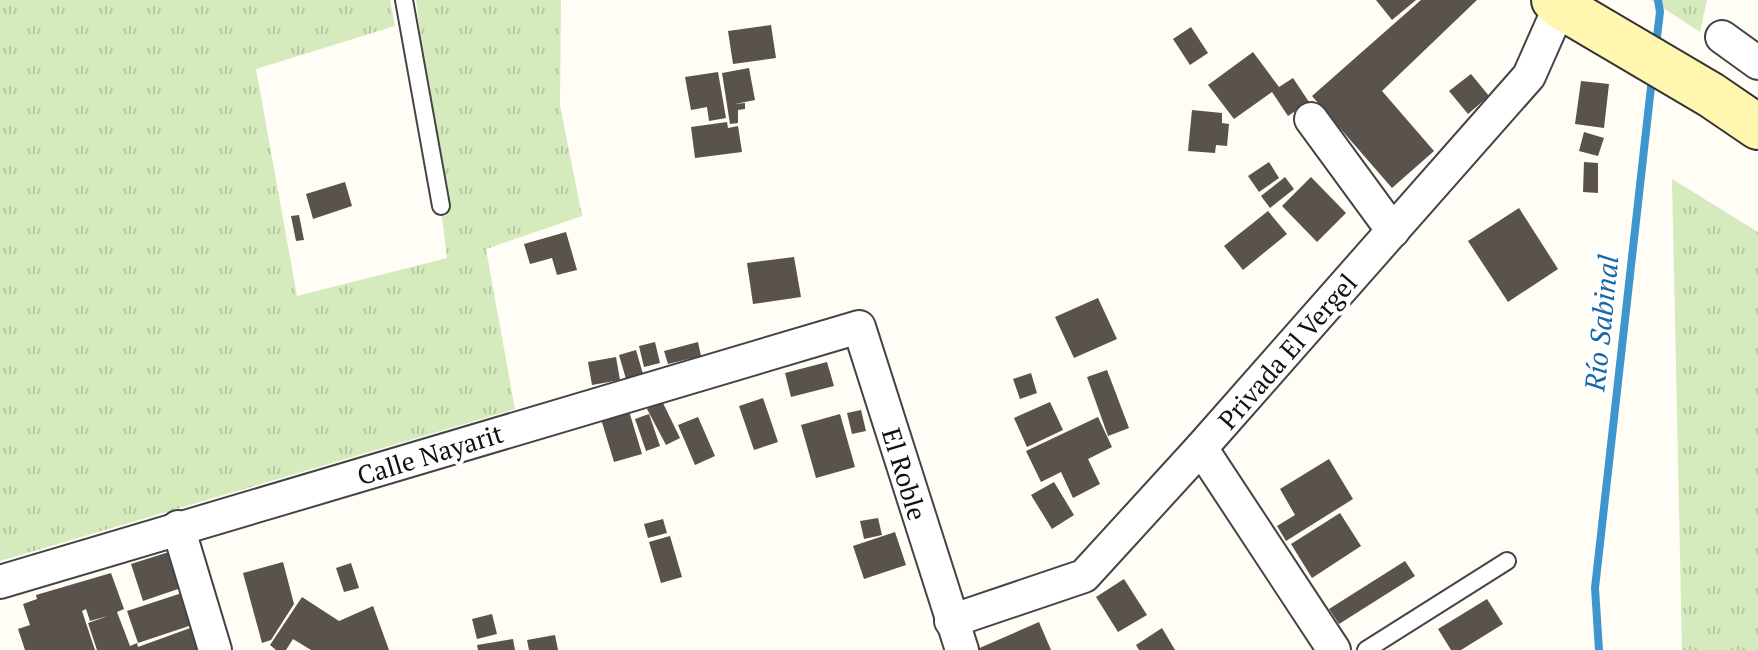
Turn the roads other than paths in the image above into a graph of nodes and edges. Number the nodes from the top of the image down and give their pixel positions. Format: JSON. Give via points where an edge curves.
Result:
{"nodes":[{"id":1,"x":404,"y":0,"type":"edge"},
{"id":2,"x":1557,"y":3,"type":"edge"},
{"id":3,"x":1722,"y":37,"type":"dead end"},
{"id":4,"x":1758,"y":63,"type":"edge"},
{"id":5,"x":1311,"y":119,"type":"dead end"},
{"id":6,"x":1758,"y":127,"type":"edge"},
{"id":7,"x":441,"y":206,"type":"dead end"},
{"id":8,"x":1393,"y":231,"type":"junction"},
{"id":9,"x":859,"y":327,"type":"joint"},
{"id":10,"x":1201,"y":448,"type":"junction"},
{"id":11,"x":178,"y":527,"type":"junction"},
{"id":12,"x":1507,"y":561,"type":"dead end"},
{"id":13,"x":0,"y":582,"type":"edge"},
{"id":14,"x":956,"y":636,"type":"edge"},
{"id":15,"x":215,"y":650,"type":"edge"},
{"id":16,"x":1334,"y":650,"type":"edge"},
{"id":17,"x":1366,"y":650,"type":"edge"}],
"edges":[{"from":1,"to":7,"type":"lane"},
{"from":2,"to":6,"type":"street"},
{"from":2,"to":8,"type":"street","name":"Privada El Vergel","via":[[1529,76]]},
{"from":3,"to":4,"type":"street"},
{"from":5,"to":8,"type":"street"},
{"from":8,"to":10,"type":"street","name":"Privada El Vergel"},
{"from":9,"to":11,"type":"street","name":"Calle Nayarit"},
{"from":9,"to":14,"type":"street","name":"El Roble"},
{"from":10,"to":14,"type":"street","name":"Privada El Vergel","via":[[1084,576]]},
{"from":10,"to":16,"type":"street"},
{"from":11,"to":13,"type":"street","name":"Calle Nayarit"},
{"from":11,"to":15,"type":"street"},
{"from":12,"to":17,"type":"lane"}]}
